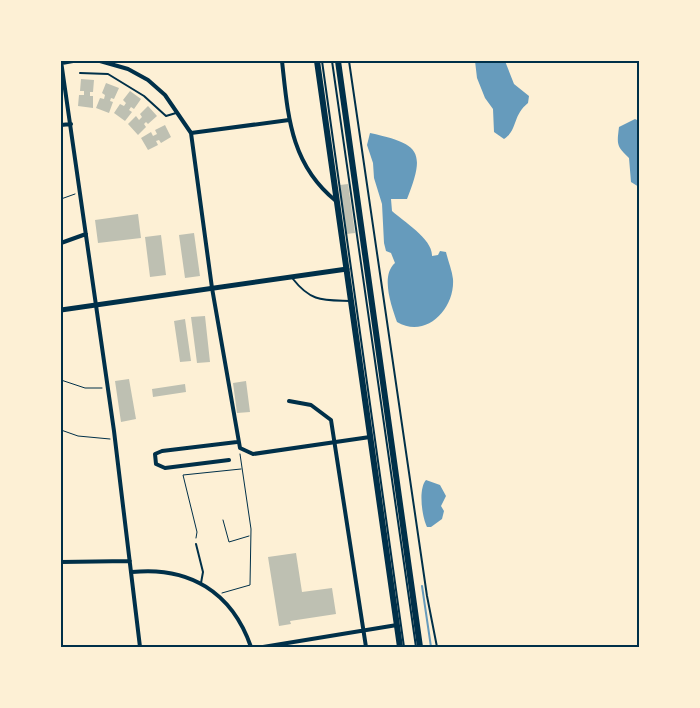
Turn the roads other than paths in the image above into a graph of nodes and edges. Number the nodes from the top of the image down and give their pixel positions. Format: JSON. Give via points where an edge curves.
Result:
{"nodes":[{"id":1,"x":73,"y":61,"type":"edge"},
{"id":2,"x":100,"y":61,"type":"edge"},
{"id":3,"x":282,"y":61,"type":"edge"},
{"id":4,"x":318,"y":61,"type":"edge"},
{"id":5,"x":322,"y":61,"type":"edge"},
{"id":6,"x":332,"y":61,"type":"edge"},
{"id":7,"x":338,"y":61,"type":"edge"},
{"id":8,"x":349,"y":61,"type":"edge"},
{"id":9,"x":62,"y":62,"type":"edge"},
{"id":10,"x":80,"y":73,"type":"dead end"},
{"id":11,"x":178,"y":112,"type":"junction"},
{"id":12,"x":289,"y":120,"type":"junction"},
{"id":13,"x":71,"y":124,"type":"junction"},
{"id":14,"x":61,"y":125,"type":"edge"},
{"id":15,"x":191,"y":133,"type":"junction"},
{"id":16,"x":338,"y":203,"type":"junction"},
{"id":17,"x":86,"y":234,"type":"junction"},
{"id":18,"x":61,"y":242,"type":"edge"},
{"id":19,"x":347,"y":269,"type":"junction"},
{"id":20,"x":292,"y":277,"type":"junction"},
{"id":21,"x":212,"y":288,"type":"junction"},
{"id":22,"x":351,"y":302,"type":"junction"},
{"id":23,"x":95,"y":305,"type":"junction"},
{"id":24,"x":61,"y":310,"type":"edge"},
{"id":25,"x":289,"y":401,"type":"dead end"},
{"id":26,"x":370,"y":437,"type":"junction"},
{"id":27,"x":237,"y":442,"type":"junction"},
{"id":28,"x":336,"y":443,"type":"junction"},
{"id":29,"x":229,"y":460,"type":"dead end"},
{"id":30,"x":196,"y":544,"type":"road end"},
{"id":31,"x":130,"y":561,"type":"junction"},
{"id":32,"x":61,"y":562,"type":"edge"},
{"id":33,"x":132,"y":572,"type":"junction"},
{"id":34,"x":200,"y":583,"type":"junction"},
{"id":35,"x":397,"y":625,"type":"junction"},
{"id":36,"x":363,"y":631,"type":"junction"},
{"id":37,"x":140,"y":647,"type":"edge"},
{"id":38,"x":252,"y":647,"type":"edge"},
{"id":39,"x":263,"y":647,"type":"edge"},
{"id":40,"x":366,"y":647,"type":"edge"},
{"id":41,"x":400,"y":647,"type":"edge"},
{"id":42,"x":404,"y":647,"type":"edge"},
{"id":43,"x":416,"y":647,"type":"edge"},
{"id":44,"x":420,"y":647,"type":"edge"},
{"id":45,"x":438,"y":647,"type":"edge"}],
"edges":[{"from":1,"to":9,"type":"street"},
{"from":2,"to":11,"type":"street","via":[[128,69],[148,80]]},
{"from":3,"to":12,"type":"street"},
{"from":4,"to":16,"type":"main road"},
{"from":5,"to":42,"type":"lane"},
{"from":6,"to":43,"type":"lane"},
{"from":7,"to":44,"type":"main road"},
{"from":8,"to":45,"type":"lane","via":[[427,596]]},
{"from":9,"to":13,"type":"street"},
{"from":10,"to":11,"type":"lane","via":[[108,74],[144,96],[166,116]]},
{"from":11,"to":15,"type":"street"},
{"from":12,"to":15,"type":"street"},
{"from":12,"to":16,"type":"street","via":[[304,164]]},
{"from":13,"to":14,"type":"street"},
{"from":13,"to":17,"type":"street"},
{"from":15,"to":21,"type":"street"},
{"from":16,"to":19,"type":"main road"},
{"from":17,"to":18,"type":"street"},
{"from":17,"to":23,"type":"street"},
{"from":19,"to":20,"type":"street"},
{"from":19,"to":22,"type":"main road"},
{"from":20,"to":21,"type":"street"},
{"from":20,"to":22,"type":"lane","via":[[304,293],[321,300]]},
{"from":21,"to":23,"type":"street"},
{"from":21,"to":27,"type":"street"},
{"from":22,"to":26,"type":"main road"},
{"from":23,"to":24,"type":"street"},
{"from":23,"to":31,"type":"street"},
{"from":25,"to":28,"type":"street","via":[[311,405],[331,420]]},
{"from":26,"to":28,"type":"street"},
{"from":26,"to":35,"type":"main road"},
{"from":27,"to":28,"type":"street","via":[[240,448],[253,454]]},
{"from":27,"to":29,"type":"street","via":[[162,451],[154,458],[156,464],[165,468]]},
{"from":28,"to":36,"type":"street"},
{"from":30,"to":34,"type":"lane","via":[[203,572]]},
{"from":31,"to":32,"type":"street"},
{"from":31,"to":33,"type":"street"},
{"from":33,"to":34,"type":"street","via":[[166,572]]},
{"from":33,"to":37,"type":"street"},
{"from":34,"to":38,"type":"street","via":[[238,617]]},
{"from":35,"to":36,"type":"street"},
{"from":35,"to":41,"type":"main road"},
{"from":36,"to":39,"type":"street"},
{"from":36,"to":40,"type":"street"}]}
